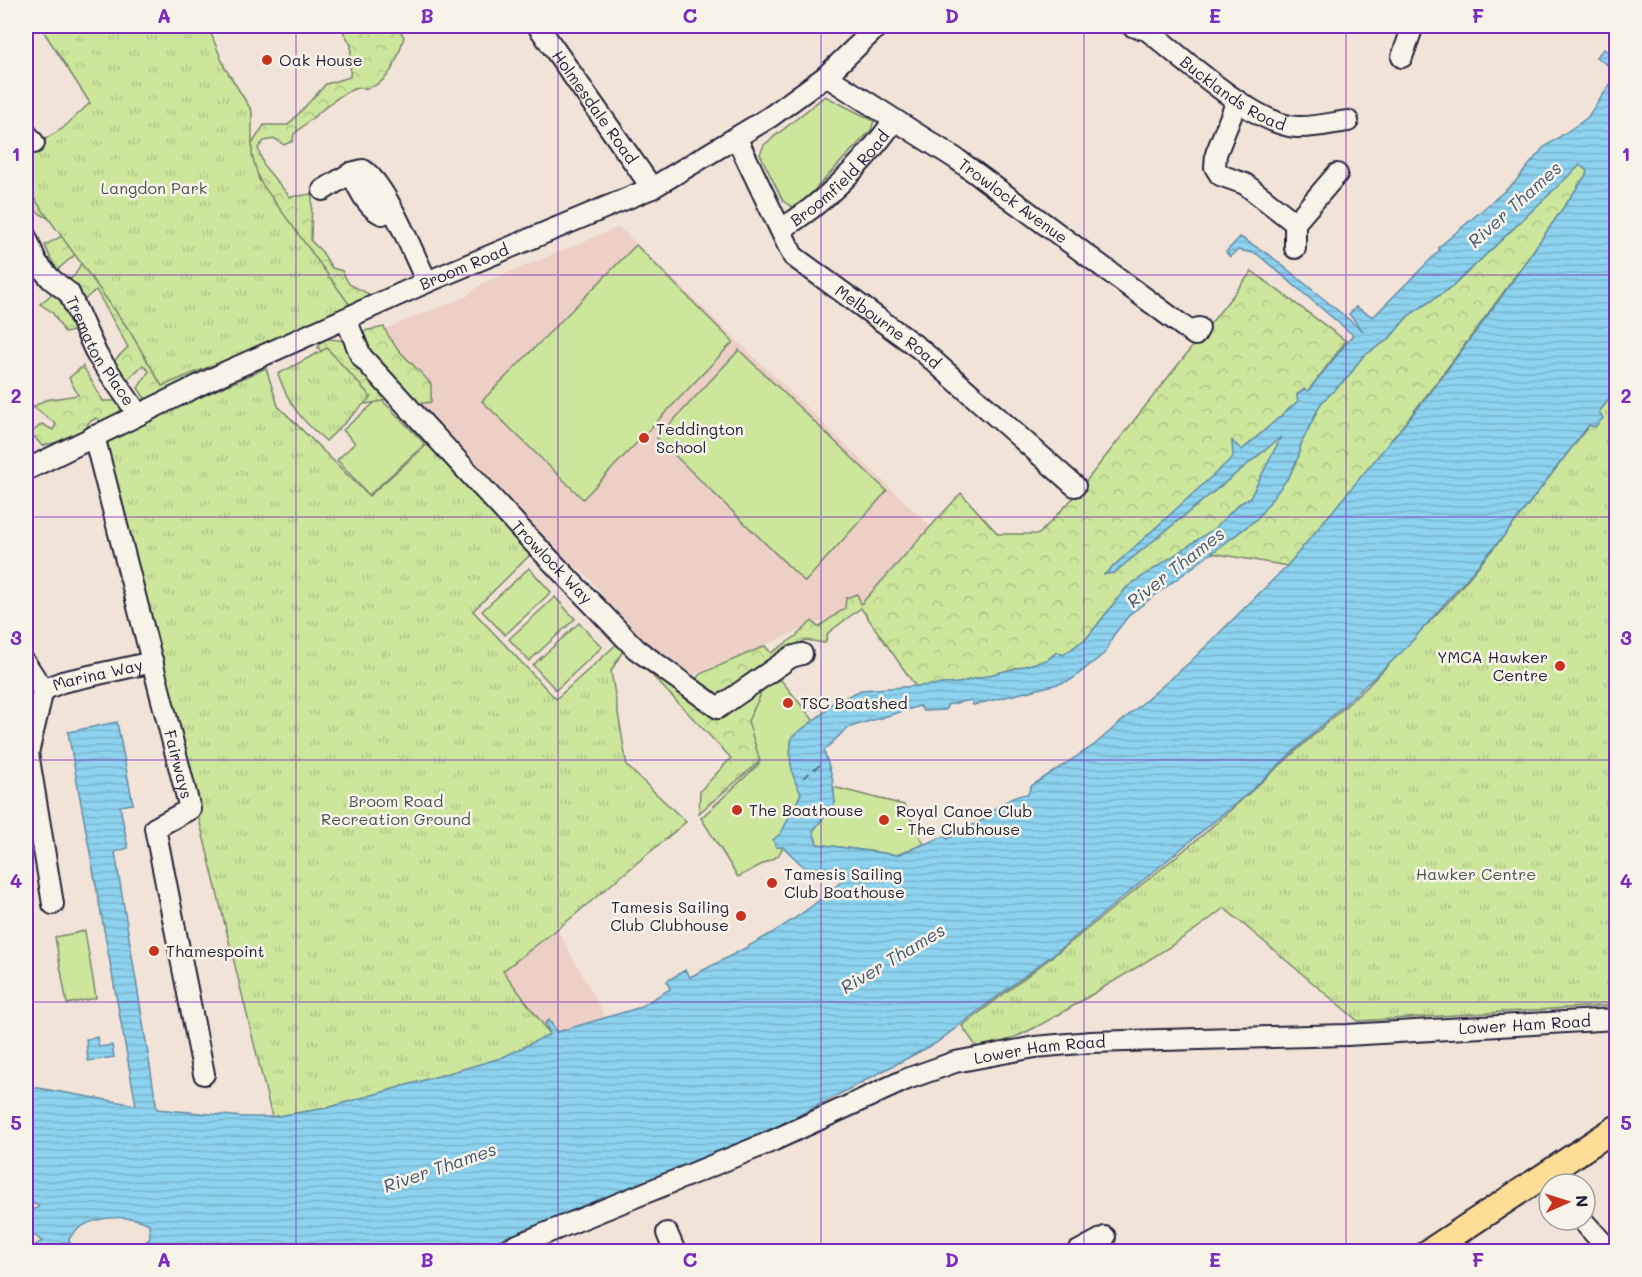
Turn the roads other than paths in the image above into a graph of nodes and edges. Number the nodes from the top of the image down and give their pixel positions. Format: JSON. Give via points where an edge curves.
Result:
{"nodes":[{"id":1,"x":538,"y":26,"type":"edge"},
{"id":2,"x":878,"y":26,"type":"edge"},
{"id":3,"x":1132,"y":26,"type":"edge"},
{"id":4,"x":1413,"y":26,"type":"edge"},
{"id":5,"x":1402,"y":57,"type":"dead end"},
{"id":6,"x":826,"y":76,"type":"junction"},
{"id":7,"x":1237,"y":101,"type":"junction"},
{"id":8,"x":894,"y":121,"type":"junction"},
{"id":9,"x":1348,"y":121,"type":"dead end"},
{"id":10,"x":738,"y":139,"type":"junction"},
{"id":11,"x":1337,"y":174,"type":"dead end"},
{"id":12,"x":652,"y":188,"type":"junction"},
{"id":13,"x":323,"y":190,"type":"dead end"},
{"id":14,"x":1295,"y":223,"type":"junction"},
{"id":15,"x":781,"y":229,"type":"junction"},
{"id":16,"x":26,"y":237,"type":"edge"},
{"id":17,"x":1294,"y":248,"type":"dead end"},
{"id":18,"x":31,"y":267,"type":"edge"},
{"id":19,"x":427,"y":282,"type":"junction"},
{"id":20,"x":346,"y":319,"type":"junction"},
{"id":21,"x":1194,"y":335,"type":"dead end"},
{"id":22,"x":138,"y":414,"type":"junction"},
{"id":23,"x":94,"y":436,"type":"junction"},
{"id":24,"x":26,"y":470,"type":"edge"},
{"id":25,"x":1075,"y":486,"type":"dead end"},
{"id":26,"x":802,"y":654,"type":"dead end"},
{"id":27,"x":153,"y":662,"type":"junction"},
{"id":28,"x":26,"y":664,"type":"edge"},
{"id":29,"x":43,"y":690,"type":"junction"},
{"id":30,"x":53,"y":904,"type":"dead end"},
{"id":31,"x":1617,"y":1019,"type":"edge"},
{"id":32,"x":204,"y":1074,"type":"dead end"},
{"id":33,"x":1617,"y":1128,"type":"edge"},
{"id":34,"x":1558,"y":1172,"type":"edge"},
{"id":35,"x":1537,"y":1186,"type":"edge"},
{"id":36,"x":1593,"y":1232,"type":"edge"},
{"id":37,"x":1106,"y":1237,"type":"dead end"},
{"id":38,"x":500,"y":1251,"type":"edge"},
{"id":39,"x":1077,"y":1251,"type":"edge"},
{"id":40,"x":1428,"y":1251,"type":"edge"},
{"id":41,"x":1611,"y":1251,"type":"edge"}],
"edges":[{"from":1,"to":12,"type":"street","name":"Holmesdale Road"},
{"from":2,"to":6,"type":"street","name":"Broom Road"},
{"from":3,"to":7,"type":"street","name":"Bucklands Road","via":[[1147,30]]},
{"from":4,"to":5,"type":"street"},
{"from":6,"to":8,"type":"street","name":"Trowlock Avenue"},
{"from":6,"to":10,"type":"street","name":"Broom Road"},
{"from":7,"to":9,"type":"street","name":"Bucklands Road","via":[[1271,120],[1296,127]]},
{"from":7,"to":14,"type":"street","via":[[1216,154],[1215,167],[1221,175],[1245,184]]},
{"from":8,"to":15,"type":"street","name":"Broomfield Road","via":[[811,211]]},
{"from":8,"to":21,"type":"street","name":"Trowlock Avenue","via":[[958,160]]},
{"from":10,"to":12,"type":"street","name":"Broom Road"},
{"from":10,"to":15,"type":"street","name":"Melbourne Road"},
{"from":11,"to":14,"type":"street"},
{"from":12,"to":19,"type":"street","name":"Broom Road"},
{"from":13,"to":19,"type":"street","via":[[351,174],[377,211],[382,214],[392,210]]},
{"from":14,"to":17,"type":"street"},
{"from":15,"to":25,"type":"street","name":"Melbourne Road","via":[[793,256],[920,349]]},
{"from":16,"to":18,"type":"street","name":"Trematon Place"},
{"from":18,"to":22,"type":"street","name":"Trematon Place","via":[[69,293],[97,355]]},
{"from":19,"to":20,"type":"street","name":"Broom Road"},
{"from":20,"to":22,"type":"street","name":"Broom Road"},
{"from":20,"to":26,"type":"street","name":"Trowlock Way","via":[[361,356],[636,648],[718,708]]},
{"from":22,"to":23,"type":"street","name":"Broom Road"},
{"from":23,"to":24,"type":"street","name":"Broom Road"},
{"from":23,"to":27,"type":"street","name":"Fairways"},
{"from":27,"to":29,"type":"street","name":"Marina Way","via":[[62,682]]},
{"from":27,"to":32,"type":"street","name":"Fairways","via":[[190,809],[155,828]]},
{"from":28,"to":29,"type":"street"},
{"from":29,"to":30,"type":"street","via":[[28,753]]},
{"from":31,"to":38,"type":"street","name":"Lower Ham Road","via":[[1358,1035],[1091,1042],[1035,1047],[955,1062],[907,1078],[770,1142]]},
{"from":33,"to":34,"type":"main road"},
{"from":35,"to":40,"type":"main road"},
{"from":36,"to":41,"type":"street"},
{"from":37,"to":39,"type":"street"}]}
